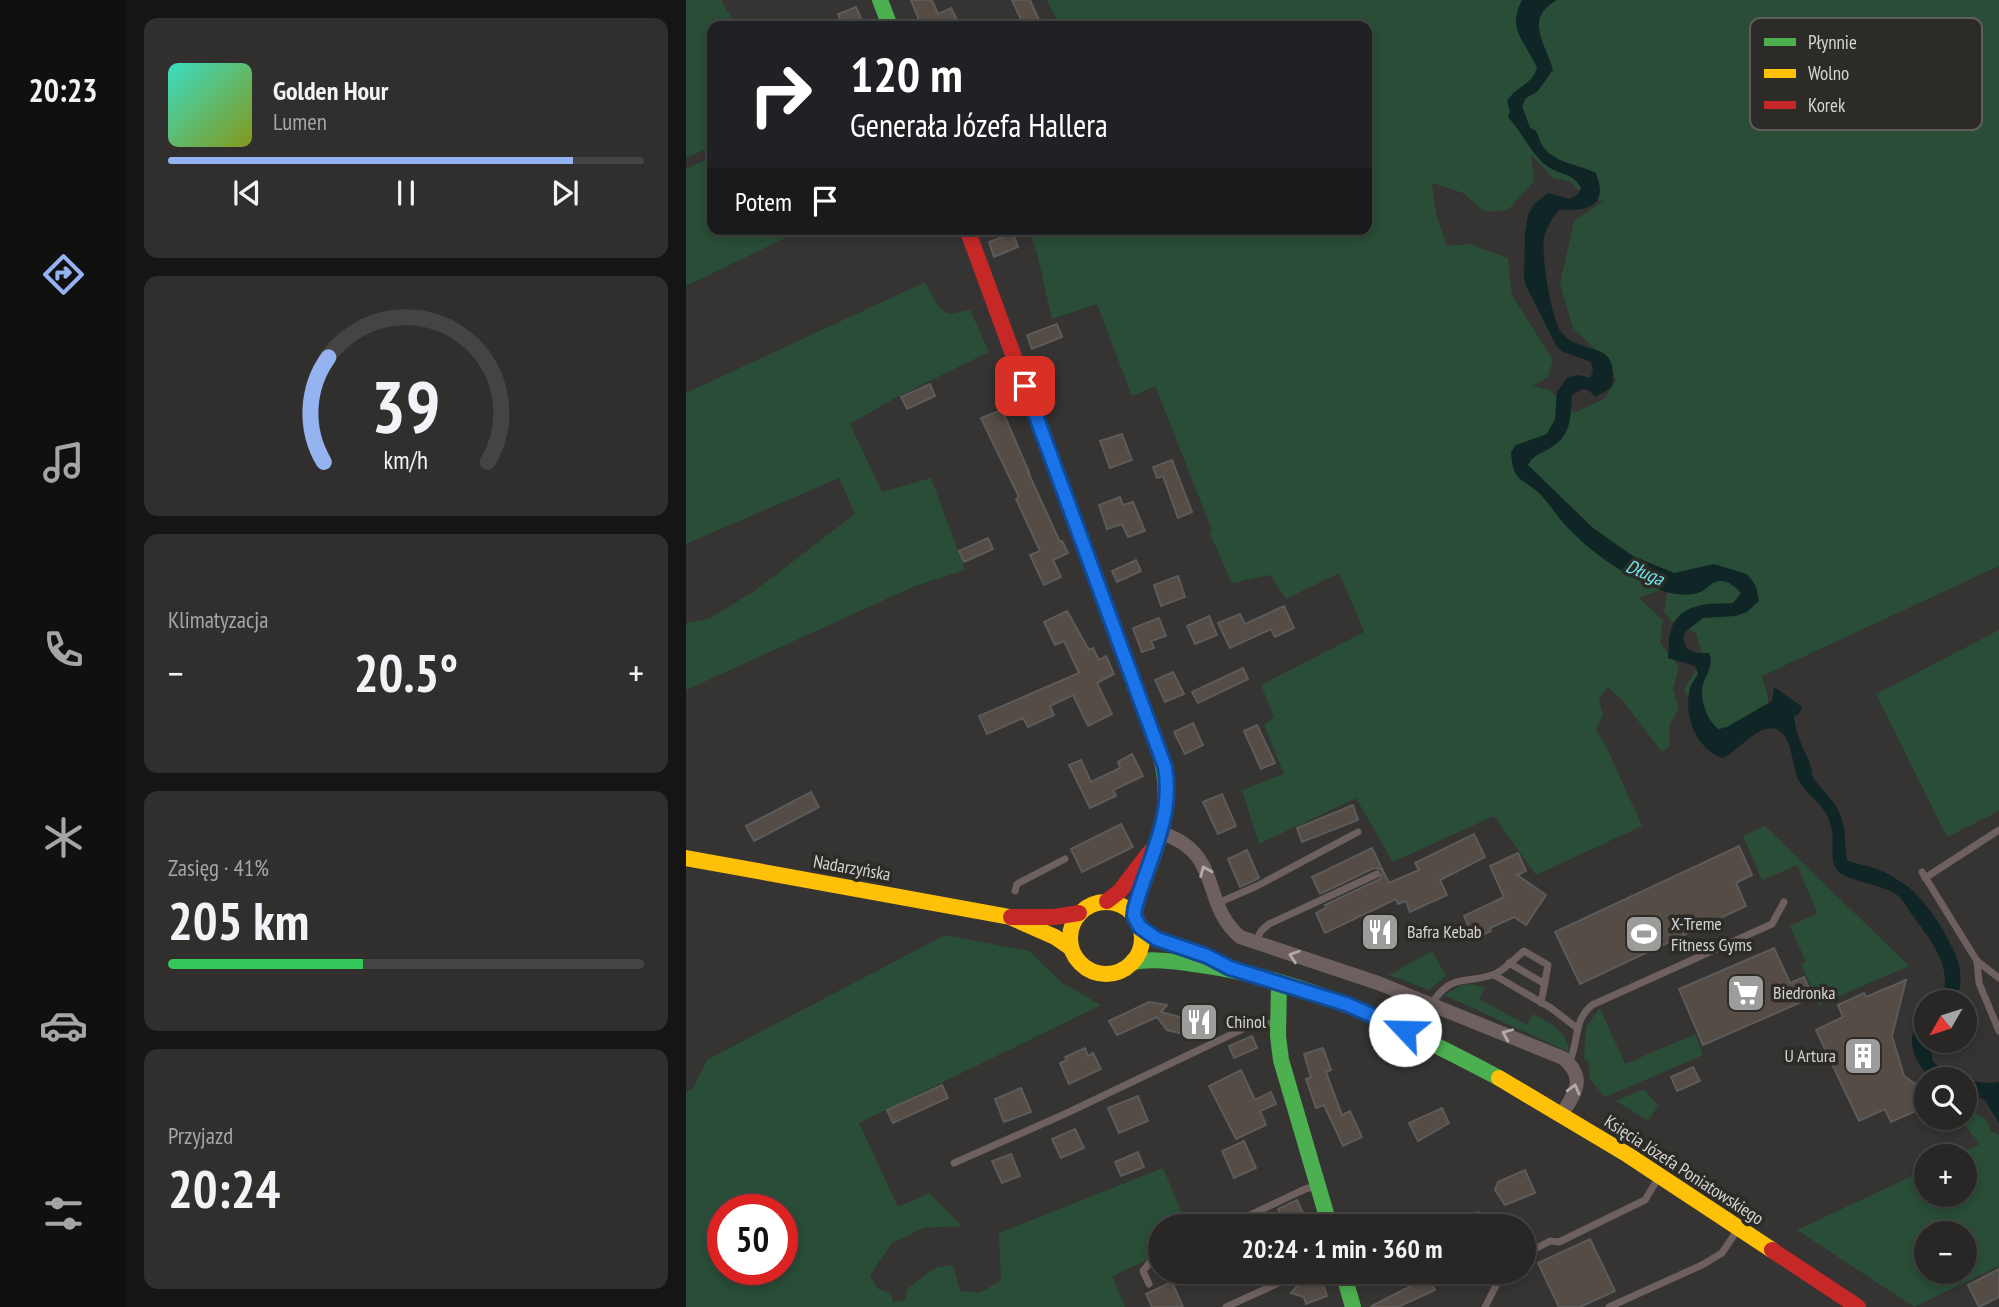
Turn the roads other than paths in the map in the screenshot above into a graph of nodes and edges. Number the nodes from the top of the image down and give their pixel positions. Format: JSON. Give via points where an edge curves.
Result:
{"nodes":[{"id":1,"x":880,"y":0,"type":"edge"},
{"id":2,"x":888,"y":21,"type":"edge"},
{"id":3,"x":969,"y":235,"type":"edge"},
{"id":4,"x":1999,"y":830,"type":"edge"},
{"id":5,"x":1357,"y":832,"type":"dead end"},
{"id":6,"x":1159,"y":839,"type":"junction"},
{"id":7,"x":686,"y":858,"type":"edge"},
{"id":8,"x":1065,"y":859,"type":"dead end"},
{"id":9,"x":1377,"y":874,"type":"dead end"},
{"id":10,"x":1015,"y":891,"type":"dead end"},
{"id":11,"x":1107,"y":901,"type":"junction"},
{"id":12,"x":1784,"y":902,"type":"dead end"},
{"id":13,"x":1218,"y":904,"type":"junction"},
{"id":14,"x":1079,"y":913,"type":"junction"},
{"id":15,"x":1010,"y":918,"type":"junction"},
{"id":16,"x":1137,"y":921,"type":"junction"},
{"id":17,"x":1255,"y":944,"type":"junction"},
{"id":18,"x":1071,"y":948,"type":"junction"},
{"id":19,"x":1978,"y":961,"type":"junction"},
{"id":20,"x":1132,"y":962,"type":"junction"},
{"id":21,"x":1509,"y":963,"type":"junction"},
{"id":22,"x":1230,"y":968,"type":"junction"},
{"id":23,"x":1494,"y":975,"type":"junction"},
{"id":24,"x":1999,"y":978,"type":"edge"},
{"id":25,"x":1279,"y":983,"type":"junction"},
{"id":26,"x":1545,"y":984,"type":"junction"},
{"id":27,"x":1432,"y":1003,"type":"junction"},
{"id":28,"x":1541,"y":1003,"type":"junction"},
{"id":29,"x":1278,"y":1024,"type":"junction"},
{"id":30,"x":1577,"y":1028,"type":"junction"},
{"id":31,"x":1999,"y":1031,"type":"edge"},
{"id":32,"x":1569,"y":1063,"type":"junction"},
{"id":33,"x":1562,"y":1114,"type":"junction"},
{"id":34,"x":954,"y":1163,"type":"dead end"},
{"id":35,"x":1660,"y":1177,"type":"junction"},
{"id":36,"x":1319,"y":1186,"type":"junction"},
{"id":37,"x":1252,"y":1214,"type":"edge"},
{"id":38,"x":1327,"y":1214,"type":"edge"},
{"id":39,"x":1739,"y":1228,"type":"junction"},
{"id":40,"x":1536,"y":1249,"type":"edge"},
{"id":41,"x":1148,"y":1265,"type":"edge"},
{"id":42,"x":1148,"y":1282,"type":"edge"},
{"id":43,"x":1277,"y":1284,"type":"edge"},
{"id":44,"x":1346,"y":1284,"type":"edge"},
{"id":45,"x":1499,"y":1284,"type":"edge"},
{"id":46,"x":1226,"y":1307,"type":"edge"},
{"id":47,"x":1353,"y":1307,"type":"edge"},
{"id":48,"x":1485,"y":1307,"type":"edge"},
{"id":49,"x":1609,"y":1307,"type":"edge"},
{"id":50,"x":1858,"y":1307,"type":"edge"}],
"edges":[{"from":1,"to":2,"type":"main road"},
{"from":3,"to":6,"type":"main road","via":[[1163,759],[1173,798]]},
{"from":4,"to":19,"type":"lane","via":[[1924,875]]},
{"from":5,"to":13,"type":"lane"},
{"from":6,"to":11,"type":"main road","via":[[1120,891]]},
{"from":13,"to":6,"type":"street","one_way":true,"via":[[1198,855],[1179,839]]},
{"from":6,"to":16,"type":"main road"},
{"from":7,"to":15,"type":"main road","name":"Nadarzyńska"},
{"from":8,"to":10,"type":"lane","via":[[1017,884]]},
{"from":9,"to":17,"type":"lane","via":[[1274,921],[1261,931]]},
{"from":11,"to":14,"type":"main road"},
{"from":11,"to":16,"type":"main road","via":[[1125,907]]},
{"from":12,"to":30,"type":"lane","via":[[1772,925],[1597,1002],[1583,1014]]},
{"from":13,"to":17,"type":"street","via":[[1233,931]]},
{"from":14,"to":15,"type":"main road","name":"Nadarzyńska"},
{"from":14,"to":18,"type":"main road","via":[[1070,930]]},
{"from":15,"to":18,"type":"main road","name":"Nadarzyńska"},
{"from":16,"to":20,"type":"main road","via":[[1141,946]]},
{"from":16,"to":22,"type":"main road","via":[[1157,939]]},
{"from":27,"to":17,"type":"street","one_way":true},
{"from":18,"to":20,"type":"main road","via":[[1081,964],[1098,973],[1116,972]]},
{"from":19,"to":24,"type":"lane"},
{"from":19,"to":31,"type":"lane","via":[[1979,983]]},
{"from":20,"to":22,"type":"main road","via":[[1152,959]]},
{"from":21,"to":23,"type":"lane"},
{"from":21,"to":26,"type":"lane"},
{"from":21,"to":26,"type":"lane","via":[[1524,951],[1548,965]]},
{"from":22,"to":25,"type":"main road"},
{"from":23,"to":27,"type":"lane","via":[[1453,983]]},
{"from":23,"to":28,"type":"lane"},
{"from":25,"to":29,"type":"main road"},
{"from":25,"to":33,"type":"main road","name":"Księcia Józefa Poniatowskiego","via":[[1346,1004],[1486,1070]]},
{"from":26,"to":28,"type":"lane"},
{"from":32,"to":27,"type":"street","one_way":true},
{"from":28,"to":30,"type":"lane"},
{"from":29,"to":34,"type":"lane","via":[[1251,1025]]},
{"from":29,"to":36,"type":"main road","via":[[1281,1060]]},
{"from":30,"to":32,"type":"lane"},
{"from":33,"to":32,"type":"street","one_way":true,"via":[[1577,1084]]},
{"from":33,"to":35,"type":"main road","name":"Księcia Józefa Poniatowskiego"},
{"from":35,"to":39,"type":"main road","name":"Księcia Józefa Poniatowskiego"},
{"from":35,"to":40,"type":"lane","via":[[1645,1200]]},
{"from":36,"to":37,"type":"lane"},
{"from":36,"to":38,"type":"main road"},
{"from":39,"to":49,"type":"lane","via":[[1722,1254]]},
{"from":39,"to":50,"type":"main road","name":"Księcia Józefa Poniatowskiego"},
{"from":41,"to":42,"type":"lane","via":[[1143,1271]]},
{"from":43,"to":46,"type":"lane"},
{"from":44,"to":47,"type":"main road"},
{"from":45,"to":48,"type":"lane"}]}
